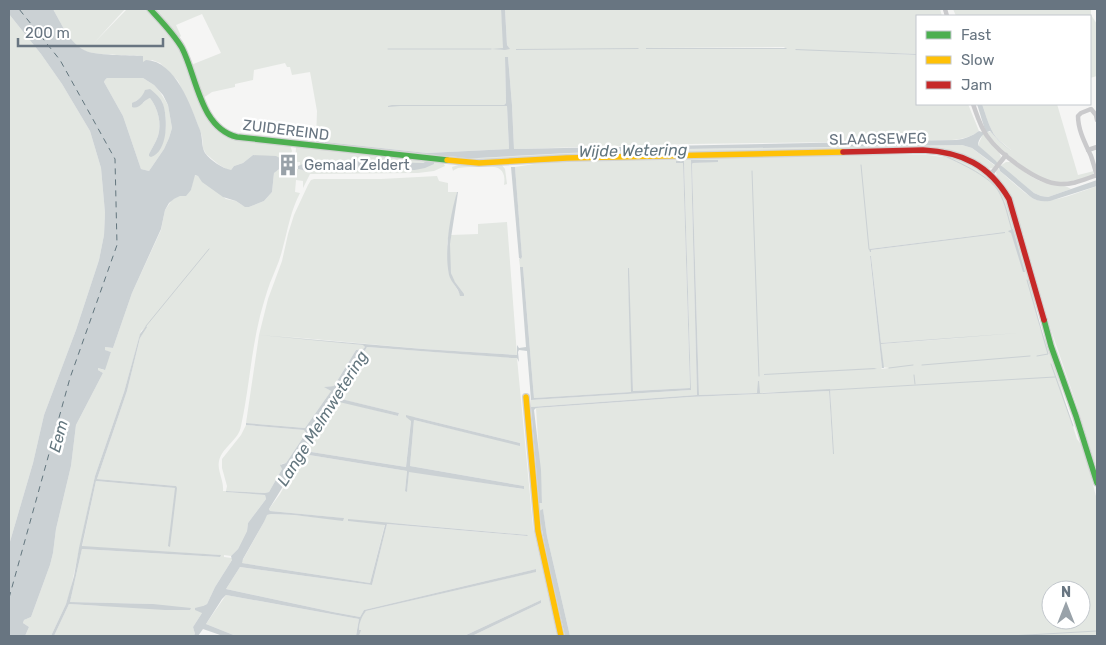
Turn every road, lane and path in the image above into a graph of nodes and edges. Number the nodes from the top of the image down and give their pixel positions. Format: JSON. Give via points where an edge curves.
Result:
{"nodes":[{"id":1,"x":150,"y":9,"type":"edge"},
{"id":2,"x":973,"y":105,"type":"edge"},
{"id":3,"x":1097,"y":120,"type":"edge"},
{"id":4,"x":1097,"y":147,"type":"edge"},
{"id":5,"x":1088,"y":150,"type":"junction"},
{"id":6,"x":1006,"y":155,"type":"junction"},
{"id":7,"x":435,"y":159,"type":"joint"},
{"id":8,"x":991,"y":174,"type":"junction"},
{"id":9,"x":1097,"y":176,"type":"edge"},
{"id":10,"x":526,"y":397,"type":"dead end"},
{"id":11,"x":1097,"y":483,"type":"edge"},
{"id":12,"x":561,"y":636,"type":"edge"}],
"edges":[{"from":1,"to":7,"type":"street","name":"ZUIDEREIND","via":[[180,44],[209,116],[224,132],[237,137]]},
{"from":2,"to":6,"type":"street","via":[[986,135]]},
{"from":3,"to":5,"type":"street","via":[[1091,109],[1078,116]]},
{"from":4,"to":5,"type":"street"},
{"from":5,"to":9,"type":"street"},
{"from":6,"to":8,"type":"street"},
{"from":6,"to":9,"type":"street","via":[[1034,176],[1049,182],[1066,184]]},
{"from":7,"to":8,"type":"street","name":"SLAAGSEWEG","via":[[490,163],[567,158],[934,150],[959,155]]},
{"from":8,"to":11,"type":"street","name":"SLAAGSEWEG","via":[[1011,204],[1051,346]]},
{"from":10,"to":12,"type":"street","via":[[538,531]]}]}
